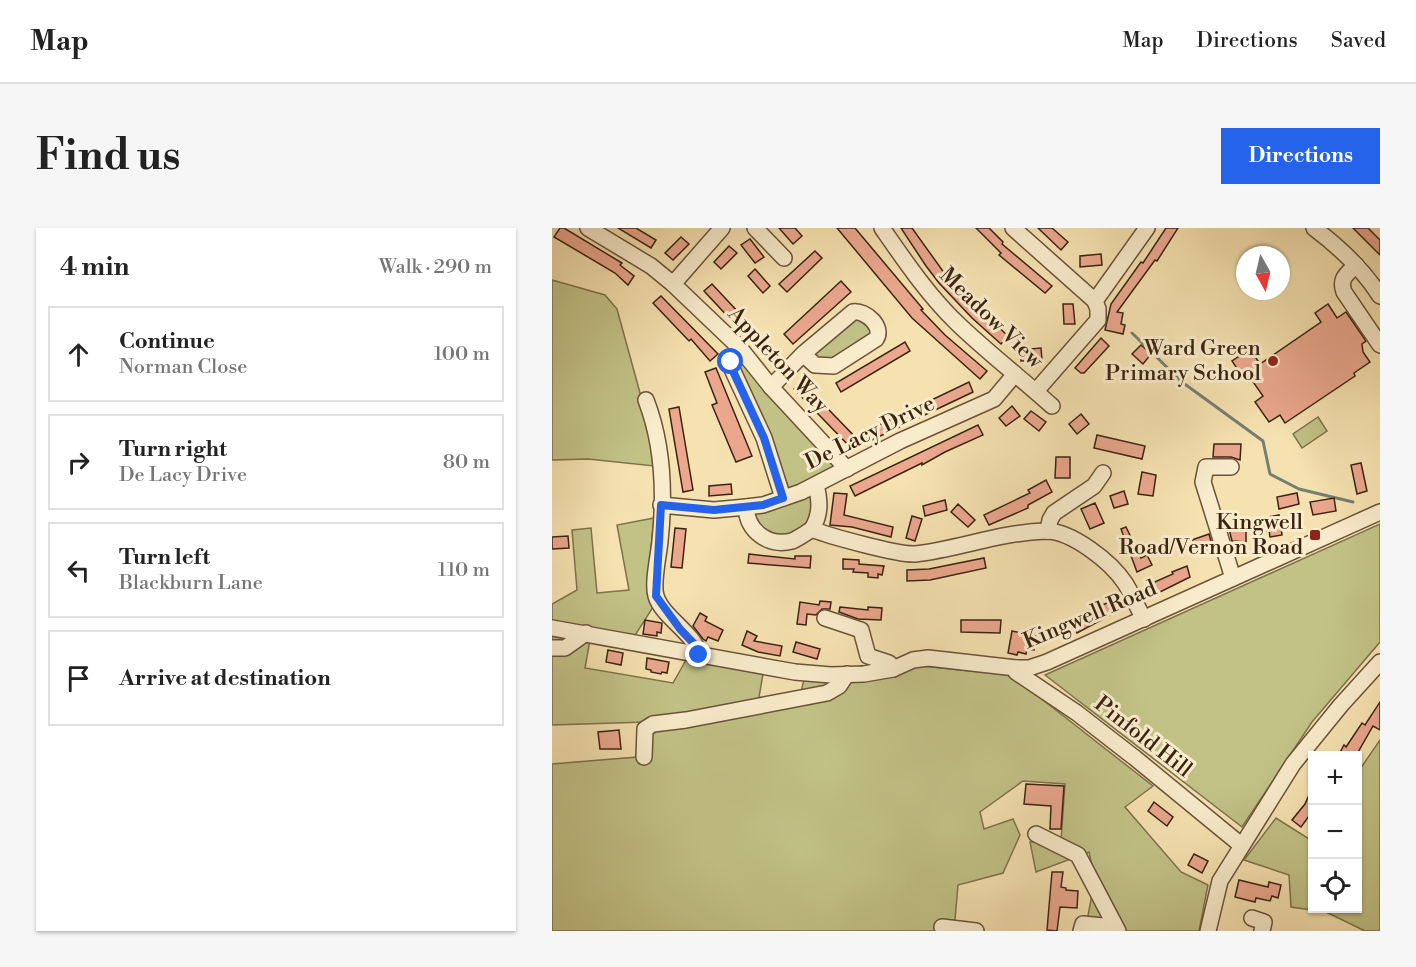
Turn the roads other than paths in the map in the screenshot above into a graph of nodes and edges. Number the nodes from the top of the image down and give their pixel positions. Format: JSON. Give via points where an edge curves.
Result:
{"nodes":[{"id":1,"x":588,"y":228,"type":"edge"},
{"id":2,"x":722,"y":228,"type":"edge"},
{"id":3,"x":755,"y":228,"type":"edge"},
{"id":4,"x":882,"y":228,"type":"edge"},
{"id":5,"x":1013,"y":228,"type":"edge"},
{"id":6,"x":1147,"y":228,"type":"edge"},
{"id":7,"x":1314,"y":228,"type":"edge"},
{"id":8,"x":784,"y":259,"type":"dead end"},
{"id":9,"x":1356,"y":265,"type":"junction"},
{"id":10,"x":673,"y":284,"type":"junction"},
{"id":11,"x":1380,"y":296,"type":"edge"},
{"id":12,"x":1095,"y":301,"type":"junction"},
{"id":13,"x":1380,"y":345,"type":"edge"},
{"id":14,"x":738,"y":347,"type":"junction"},
{"id":15,"x":803,"y":354,"type":"junction"},
{"id":16,"x":1015,"y":374,"type":"junction"},
{"id":17,"x":771,"y":387,"type":"junction"},
{"id":18,"x":1036,"y":391,"type":"junction"},
{"id":19,"x":646,"y":400,"type":"dead end"},
{"id":20,"x":1052,"y":406,"type":"dead end"},
{"id":21,"x":1232,"y":467,"type":"dead end"},
{"id":22,"x":847,"y":469,"type":"junction"},
{"id":23,"x":1103,"y":473,"type":"dead end"},
{"id":24,"x":816,"y":485,"type":"junction"},
{"id":25,"x":783,"y":498,"type":"junction"},
{"id":26,"x":661,"y":505,"type":"junction"},
{"id":27,"x":746,"y":507,"type":"junction"},
{"id":28,"x":1380,"y":512,"type":"edge"},
{"id":29,"x":812,"y":529,"type":"junction"},
{"id":30,"x":1048,"y":531,"type":"junction"},
{"id":31,"x":1233,"y":578,"type":"junction"},
{"id":32,"x":825,"y":618,"type":"dead end"},
{"id":33,"x":1144,"y":619,"type":"junction"},
{"id":34,"x":552,"y":628,"type":"edge"},
{"id":35,"x":586,"y":633,"type":"junction"},
{"id":36,"x":552,"y":648,"type":"edge"},
{"id":37,"x":699,"y":655,"type":"junction"},
{"id":38,"x":1380,"y":662,"type":"edge"},
{"id":39,"x":1016,"y":668,"type":"junction"},
{"id":40,"x":893,"y":669,"type":"junction"},
{"id":41,"x":848,"y":674,"type":"junction"},
{"id":42,"x":644,"y":757,"type":"dead end"},
{"id":43,"x":1036,"y":834,"type":"dead end"},
{"id":44,"x":1241,"y":845,"type":"junction"},
{"id":45,"x":1252,"y":918,"type":"dead end"},
{"id":46,"x":942,"y":927,"type":"dead end"},
{"id":47,"x":1116,"y":929,"type":"edge"},
{"id":48,"x":976,"y":931,"type":"edge"},
{"id":49,"x":1081,"y":931,"type":"edge"},
{"id":50,"x":1208,"y":931,"type":"edge"},
{"id":51,"x":1262,"y":931,"type":"edge"}],
"edges":[{"from":1,"to":10,"type":"street","name":"Appleton Way"},
{"from":2,"to":10,"type":"street"},
{"from":3,"to":8,"type":"street"},
{"from":4,"to":16,"type":"street","name":"Meadow View","via":[[939,304]]},
{"from":5,"to":12,"type":"street"},
{"from":6,"to":12,"type":"street"},
{"from":7,"to":9,"type":"street"},
{"from":9,"to":11,"type":"street"},
{"from":9,"to":13,"type":"street","via":[[1344,277],[1342,286]]},
{"from":10,"to":14,"type":"street","name":"Appleton Way"},
{"from":12,"to":18,"type":"street","via":[[1098,320]]},
{"from":14,"to":17,"type":"street","name":"Appleton Way"},
{"from":14,"to":25,"type":"street","via":[[732,369],[764,438]]},
{"from":15,"to":15,"type":"street","via":[[853,312],[865,314],[879,329],[876,339],[834,366],[815,365]]},
{"from":15,"to":17,"type":"street"},
{"from":16,"to":18,"type":"street","name":"Meadow View"},
{"from":16,"to":22,"type":"street","name":"De Lacy Drive","via":[[994,399]]},
{"from":17,"to":22,"type":"street","name":"Appleton Way"},
{"from":18,"to":20,"type":"street","name":"Meadow View"},
{"from":19,"to":26,"type":"street","via":[[659,444]]},
{"from":21,"to":31,"type":"street","via":[[1206,467],[1203,482]]},
{"from":22,"to":24,"type":"street","name":"De Lacy Drive"},
{"from":23,"to":30,"type":"street","via":[[1094,486],[1054,513]]},
{"from":24,"to":25,"type":"street","name":"De Lacy Drive"},
{"from":24,"to":29,"type":"street","via":[[820,501]]},
{"from":25,"to":27,"type":"street","name":"De Lacy Drive"},
{"from":26,"to":27,"type":"street","name":"De Lacy Drive","via":[[714,510]]},
{"from":26,"to":37,"type":"street","via":[[656,596],[698,648]]},
{"from":27,"to":29,"type":"street","via":[[751,527],[765,539],[779,543],[794,540]]},
{"from":28,"to":31,"type":"street","name":"Kingwell Road"},
{"from":29,"to":30,"type":"street","via":[[913,554]]},
{"from":30,"to":33,"type":"street","via":[[1069,537],[1104,561],[1123,580]]},
{"from":31,"to":33,"type":"street","name":"Kingwell Road"},
{"from":32,"to":40,"type":"street","via":[[861,630],[868,656],[889,663]]},
{"from":33,"to":39,"type":"street","name":"Kingwell Road","via":[[1047,662]]},
{"from":34,"to":35,"type":"street","name":"Kingwell Road"},
{"from":35,"to":36,"type":"street","via":[[565,648]]},
{"from":35,"to":37,"type":"street","name":"Kingwell Road"},
{"from":37,"to":41,"type":"street","name":"Kingwell Road","via":[[795,672]]},
{"from":38,"to":44,"type":"street","via":[[1293,764]]},
{"from":39,"to":40,"type":"street","name":"Kingwell Road","via":[[928,658]]},
{"from":39,"to":44,"type":"street","name":"Pinfold Hill","via":[[1016,672],[1136,758]]},
{"from":40,"to":41,"type":"street","name":"Kingwell Road"},
{"from":41,"to":42,"type":"street","via":[[827,693],[653,724],[645,729]]},
{"from":43,"to":47,"type":"street","via":[[1078,855]]},
{"from":44,"to":50,"type":"street","via":[[1220,881]]},
{"from":45,"to":51,"type":"street","via":[[1263,922]]},
{"from":46,"to":48,"type":"street"},
{"from":47,"to":49,"type":"street","via":[[1083,924]]}]}
